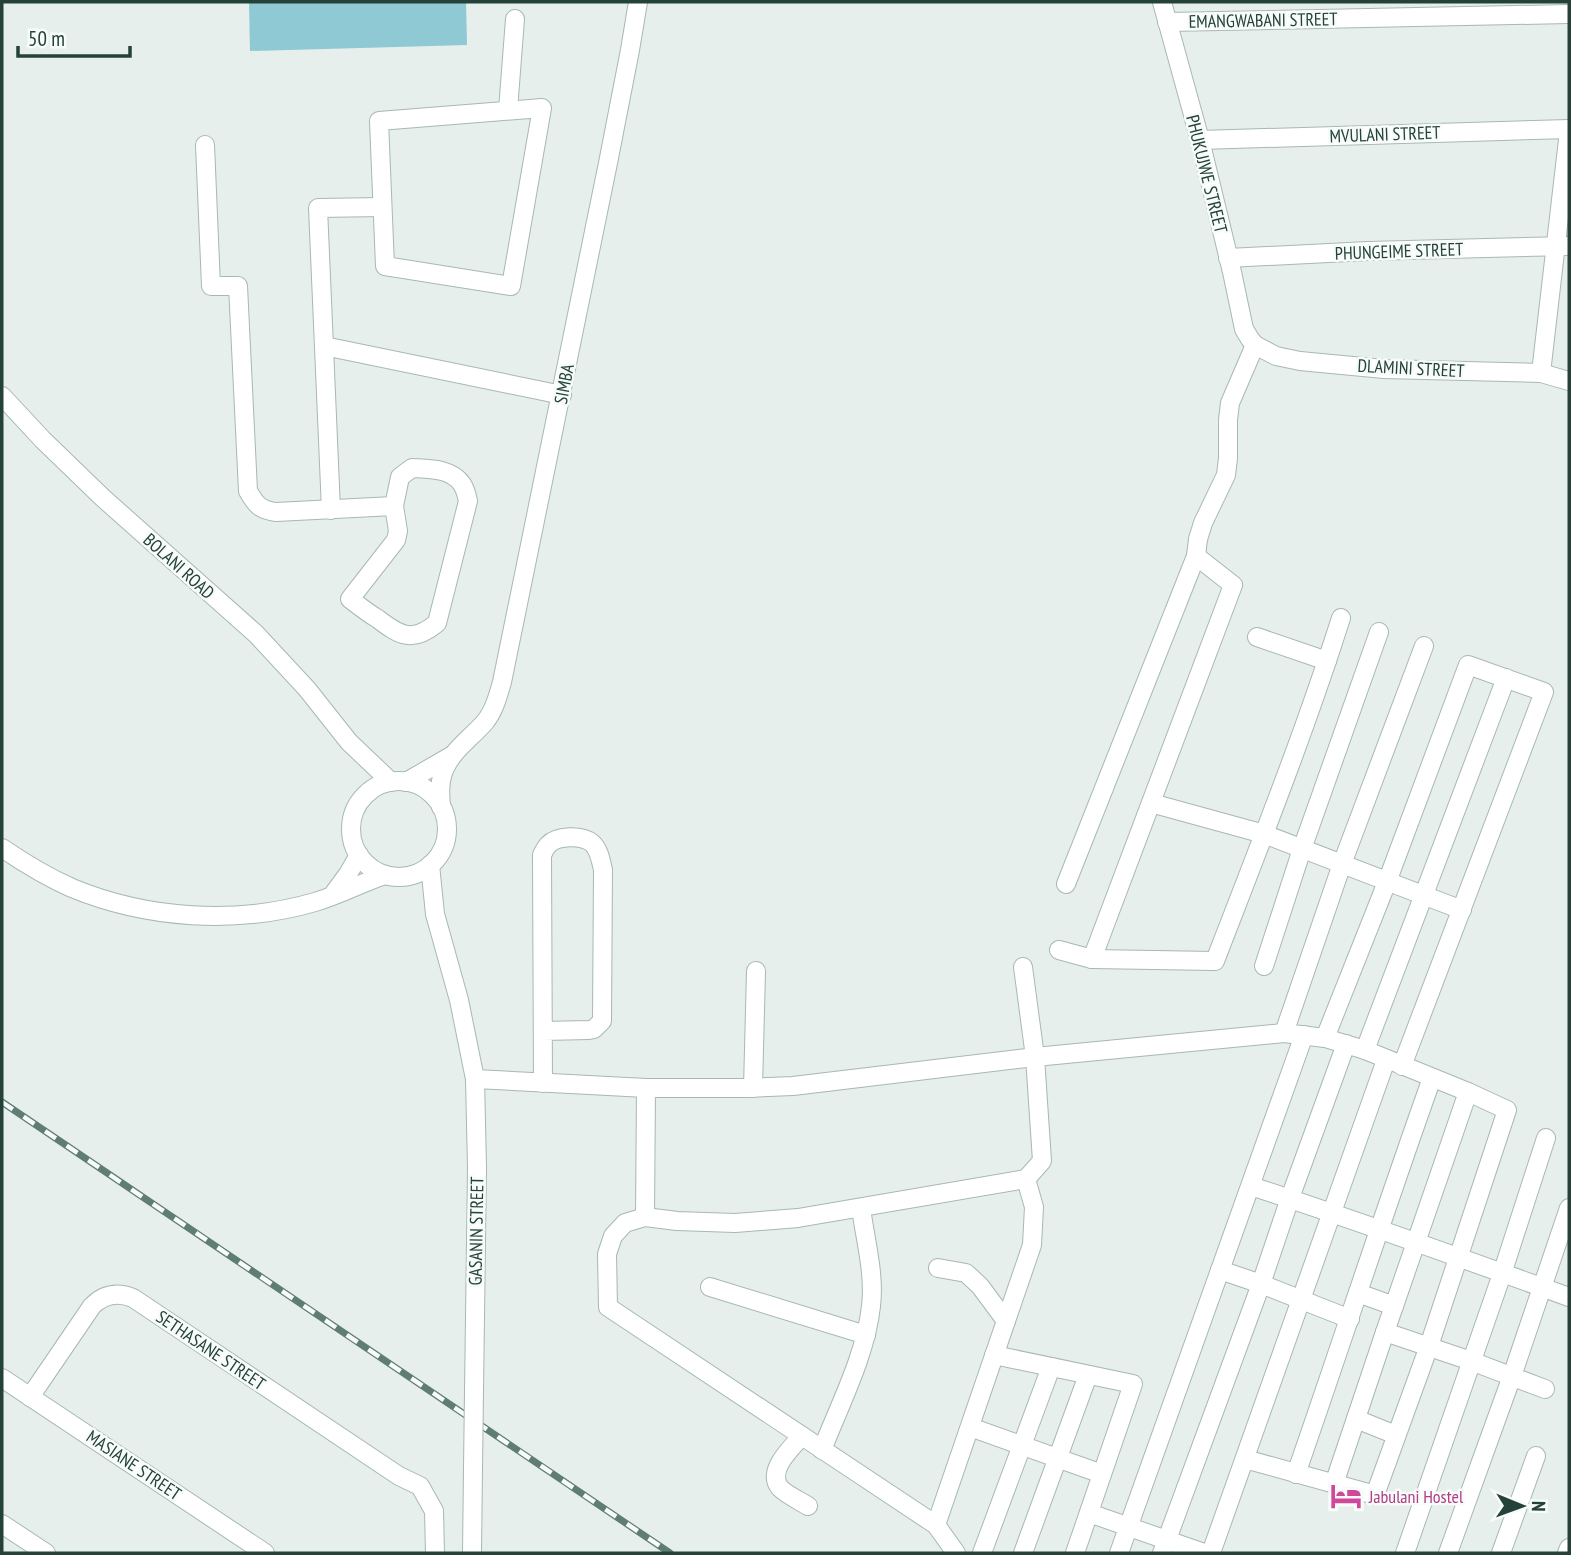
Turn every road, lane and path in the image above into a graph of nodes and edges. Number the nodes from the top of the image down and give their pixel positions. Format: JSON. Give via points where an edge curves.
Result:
{"nodes":[{"id":1,"x":638,"y":2,"type":"edge"},
{"id":2,"x":1162,"y":2,"type":"edge"},
{"id":3,"x":1569,"y":14,"type":"edge"},
{"id":4,"x":515,"y":19,"type":"dead end"},
{"id":5,"x":1167,"y":22,"type":"junction"},
{"id":6,"x":508,"y":110,"type":"junction"},
{"id":7,"x":1569,"y":130,"type":"edge"},
{"id":8,"x":1200,"y":140,"type":"junction"},
{"id":9,"x":205,"y":145,"type":"dead end"},
{"id":10,"x":382,"y":207,"type":"junction"},
{"id":11,"x":1562,"y":246,"type":"edge"},
{"id":12,"x":1228,"y":258,"type":"junction"},
{"id":13,"x":1255,"y":345,"type":"junction"},
{"id":14,"x":324,"y":346,"type":"junction"},
{"id":15,"x":1541,"y":373,"type":"junction"},
{"id":16,"x":1569,"y":381,"type":"edge"},
{"id":17,"x":562,"y":395,"type":"junction"},
{"id":18,"x":2,"y":396,"type":"edge"},
{"id":19,"x":394,"y":506,"type":"junction"},
{"id":20,"x":331,"y":510,"type":"junction"},
{"id":21,"x":1196,"y":556,"type":"junction"},
{"id":22,"x":1341,"y":618,"type":"dead end"},
{"id":23,"x":1379,"y":632,"type":"dead end"},
{"id":24,"x":1256,"y":637,"type":"dead end"},
{"id":25,"x":1424,"y":646,"type":"dead end"},
{"id":26,"x":1327,"y":661,"type":"junction"},
{"id":27,"x":1506,"y":678,"type":"junction"},
{"id":28,"x":349,"y":742,"type":"junction"},
{"id":29,"x":457,"y":752,"type":"junction"},
{"id":30,"x":399,"y":782,"type":"junction"},
{"id":31,"x":367,"y":794,"type":"junction"},
{"id":32,"x":1152,"y":803,"type":"junction"},
{"id":33,"x":441,"y":807,"type":"junction"},
{"id":34,"x":1264,"y":834,"type":"junction"},
{"id":35,"x":2,"y":848,"type":"edge"},
{"id":36,"x":1302,"y":849,"type":"junction"},
{"id":37,"x":359,"y":855,"type":"junction"},
{"id":38,"x":1342,"y":864,"type":"junction"},
{"id":39,"x":430,"y":865,"type":"junction"},
{"id":40,"x":385,"y":875,"type":"junction"},
{"id":41,"x":404,"y":877,"type":"junction"},
{"id":42,"x":1387,"y":882,"type":"junction"},
{"id":43,"x":1066,"y":884,"type":"dead end"},
{"id":44,"x":332,"y":896,"type":"junction"},
{"id":45,"x":1424,"y":896,"type":"junction"},
{"id":46,"x":1461,"y":910,"type":"junction"},
{"id":47,"x":435,"y":914,"type":"junction"},
{"id":48,"x":1059,"y":950,"type":"dead end"},
{"id":49,"x":1092,"y":960,"type":"junction"},
{"id":50,"x":1264,"y":966,"type":"dead end"},
{"id":51,"x":1023,"y":967,"type":"dead end"},
{"id":52,"x":756,"y":971,"type":"dead end"},
{"id":53,"x":543,"y":1031,"type":"junction"},
{"id":54,"x":1284,"y":1033,"type":"junction"},
{"id":55,"x":1304,"y":1035,"type":"junction"},
{"id":56,"x":1325,"y":1038,"type":"junction"},
{"id":57,"x":1346,"y":1044,"type":"junction"},
{"id":58,"x":1365,"y":1050,"type":"junction"},
{"id":59,"x":1035,"y":1056,"type":"junction"},
{"id":60,"x":1394,"y":1063,"type":"junction"},
{"id":61,"x":1432,"y":1078,"type":"junction"},
{"id":62,"x":475,"y":1079,"type":"junction"},
{"id":63,"x":543,"y":1083,"type":"junction"},
{"id":64,"x":646,"y":1088,"type":"junction"},
{"id":65,"x":753,"y":1088,"type":"junction"},
{"id":66,"x":1468,"y":1092,"type":"junction"},
{"id":67,"x":1546,"y":1138,"type":"dead end"},
{"id":68,"x":1026,"y":1179,"type":"junction"},
{"id":69,"x":1251,"y":1186,"type":"junction"},
{"id":70,"x":1290,"y":1198,"type":"junction"},
{"id":71,"x":861,"y":1208,"type":"junction"},
{"id":72,"x":1569,"y":1208,"type":"edge"},
{"id":73,"x":1332,"y":1214,"type":"junction"},
{"id":74,"x":645,"y":1216,"type":"junction"},
{"id":75,"x":1378,"y":1230,"type":"junction"},
{"id":76,"x":1416,"y":1244,"type":"junction"},
{"id":77,"x":1458,"y":1257,"type":"junction"},
{"id":78,"x":938,"y":1268,"type":"dead end"},
{"id":79,"x":1220,"y":1270,"type":"junction"},
{"id":80,"x":1502,"y":1274,"type":"junction"},
{"id":81,"x":1261,"y":1284,"type":"junction"},
{"id":82,"x":710,"y":1287,"type":"dead end"},
{"id":83,"x":1542,"y":1288,"type":"junction"},
{"id":84,"x":1358,"y":1293,"type":"junction"},
{"id":85,"x":1569,"y":1297,"type":"edge"},
{"id":86,"x":1301,"y":1300,"type":"junction"},
{"id":87,"x":1394,"y":1306,"type":"junction"},
{"id":88,"x":1350,"y":1319,"type":"junction"},
{"id":89,"x":1006,"y":1321,"type":"junction"},
{"id":90,"x":1385,"y":1332,"type":"junction"},
{"id":91,"x":866,"y":1335,"type":"junction"},
{"id":92,"x":1429,"y":1346,"type":"junction"},
{"id":93,"x":994,"y":1355,"type":"junction"},
{"id":94,"x":1471,"y":1361,"type":"junction"},
{"id":95,"x":1051,"y":1367,"type":"junction"},
{"id":96,"x":1088,"y":1375,"type":"junction"},
{"id":97,"x":1512,"y":1376,"type":"junction"},
{"id":98,"x":2,"y":1378,"type":"edge"},
{"id":99,"x":1545,"y":1389,"type":"dead end"},
{"id":100,"x":30,"y":1397,"type":"junction"},
{"id":101,"x":1356,"y":1419,"type":"junction"},
{"id":102,"x":970,"y":1427,"type":"junction"},
{"id":103,"x":1396,"y":1435,"type":"junction"},
{"id":104,"x":802,"y":1436,"type":"junction"},
{"id":105,"x":1022,"y":1445,"type":"junction"},
{"id":106,"x":822,"y":1450,"type":"junction"},
{"id":107,"x":1536,"y":1456,"type":"dead end"},
{"id":108,"x":1058,"y":1458,"type":"junction"},
{"id":109,"x":1245,"y":1459,"type":"junction"},
{"id":110,"x":1102,"y":1474,"type":"junction"},
{"id":111,"x":1296,"y":1474,"type":"junction"},
{"id":112,"x":1334,"y":1484,"type":"junction"},
{"id":113,"x":808,"y":1506,"type":"dead end"},
{"id":114,"x":1089,"y":1513,"type":"junction"},
{"id":115,"x":2,"y":1524,"type":"edge"},
{"id":116,"x":936,"y":1524,"type":"junction"},
{"id":117,"x":1129,"y":1527,"type":"junction"},
{"id":118,"x":1164,"y":1547,"type":"edge"},
{"id":119,"x":1569,"y":1548,"type":"edge"},
{"id":120,"x":46,"y":1553,"type":"edge"},
{"id":121,"x":265,"y":1553,"type":"edge"},
{"id":122,"x":435,"y":1553,"type":"edge"},
{"id":123,"x":472,"y":1553,"type":"edge"},
{"id":124,"x":956,"y":1553,"type":"edge"},
{"id":125,"x":982,"y":1553,"type":"edge"},
{"id":126,"x":1023,"y":1553,"type":"edge"},
{"id":127,"x":1075,"y":1553,"type":"edge"},
{"id":128,"x":1119,"y":1553,"type":"edge"},
{"id":129,"x":1204,"y":1553,"type":"edge"},
{"id":130,"x":1211,"y":1553,"type":"edge"},
{"id":131,"x":1405,"y":1553,"type":"edge"},
{"id":132,"x":1448,"y":1553,"type":"edge"},
{"id":133,"x":1501,"y":1553,"type":"edge"},
{"id":134,"x":1567,"y":1553,"type":"edge"}],
"edges":[{"from":1,"to":17,"type":"street","name":"SIMBA"},
{"from":2,"to":5,"type":"street","name":"PHUKUJWE STREET"},
{"from":3,"to":5,"type":"street","name":"EMANGWABANI STREET"},
{"from":4,"to":6,"type":"street"},
{"from":5,"to":8,"type":"street","name":"PHUKUJWE STREET"},
{"from":6,"to":10,"type":"street","via":[[379,121]]},
{"from":6,"to":10,"type":"street","via":[[542,108],[511,286],[385,266]]},
{"from":7,"to":8,"type":"street","name":"MVULANI STREET"},
{"from":7,"to":11,"type":"street"},
{"from":8,"to":12,"type":"street","name":"PHUKUJWE STREET"},
{"from":9,"to":20,"type":"street","via":[[211,286],[238,286],[248,492],[265,510]]},
{"from":10,"to":14,"type":"street","via":[[318,208]]},
{"from":11,"to":12,"type":"street","name":"PHUNGEIME STREET"},
{"from":11,"to":15,"type":"street"},
{"from":12,"to":13,"type":"street","name":"PHUKUJWE STREET","via":[[1244,329]]},
{"from":13,"to":15,"type":"street","name":"DLAMINI STREET","via":[[1288,359],[1359,367]]},
{"from":13,"to":21,"type":"street","via":[[1230,403],[1226,475],[1203,523]]},
{"from":14,"to":17,"type":"street"},
{"from":14,"to":20,"type":"street"},
{"from":15,"to":16,"type":"street","name":"DLAMINI STREET"},
{"from":17,"to":29,"type":"street","name":"SIMBA","via":[[498,697],[487,720]]},
{"from":18,"to":28,"type":"street","name":"BOLANI ROAD","via":[[103,498],[256,634]]},
{"from":19,"to":19,"type":"street","via":[[400,477],[412,468],[455,476],[468,501],[437,623],[409,636],[396,632],[350,599],[397,540]]},
{"from":19,"to":20,"type":"street"},
{"from":21,"to":32,"type":"street","via":[[1233,585]]},
{"from":21,"to":43,"type":"street"},
{"from":22,"to":26,"type":"street"},
{"from":23,"to":36,"type":"street"},
{"from":24,"to":26,"type":"street"},
{"from":25,"to":38,"type":"street"},
{"from":26,"to":34,"type":"street"},
{"from":27,"to":42,"type":"street","via":[[1468,665]]},
{"from":27,"to":45,"type":"street"},
{"from":27,"to":46,"type":"street","via":[[1544,692]]},
{"from":28,"to":30,"type":"street","name":"BOLANI ROAD"},
{"from":28,"to":31,"type":"street","name":"BOLANI ROAD"},
{"from":29,"to":30,"type":"street"},
{"from":29,"to":33,"type":"street","via":[[443,770]]},
{"from":30,"to":31,"type":"street","via":[[378,786]]},
{"from":30,"to":33,"type":"street","via":[[420,786]]},
{"from":31,"to":37,"type":"street","via":[[352,821],[352,839]]},
{"from":32,"to":34,"type":"street"},
{"from":32,"to":49,"type":"street"},
{"from":33,"to":39,"type":"street","via":[[445,840]]},
{"from":34,"to":36,"type":"street"},
{"from":34,"to":49,"type":"street","via":[[1215,961]]},
{"from":35,"to":44,"type":"street","via":[[73,888],[174,914],[246,915]]},
{"from":36,"to":38,"type":"street"},
{"from":36,"to":50,"type":"street"},
{"from":37,"to":40,"type":"street"},
{"from":37,"to":44,"type":"street"},
{"from":38,"to":42,"type":"street"},
{"from":38,"to":54,"type":"street"},
{"from":39,"to":41,"type":"street"},
{"from":39,"to":47,"type":"street","name":"GASANIN STREET"},
{"from":40,"to":41,"type":"street"},
{"from":40,"to":44,"type":"street"},
{"from":41,"to":47,"type":"street","name":"GASANIN STREET","via":[[418,886]]},
{"from":42,"to":45,"type":"street"},
{"from":42,"to":56,"type":"street"},
{"from":45,"to":46,"type":"street"},
{"from":45,"to":58,"type":"street"},
{"from":46,"to":60,"type":"street"},
{"from":47,"to":62,"type":"street","name":"GASANIN STREET"},
{"from":48,"to":49,"type":"street"},
{"from":51,"to":59,"type":"street"},
{"from":52,"to":65,"type":"street"},
{"from":53,"to":53,"type":"street","via":[[594,1030],[601,1021],[603,870],[596,848],[581,839],[558,839],[542,855]]},
{"from":53,"to":63,"type":"street"},
{"from":54,"to":55,"type":"street"},
{"from":54,"to":59,"type":"street"},
{"from":55,"to":56,"type":"street"},
{"from":55,"to":69,"type":"street"},
{"from":56,"to":57,"type":"street"},
{"from":57,"to":58,"type":"street"},
{"from":57,"to":70,"type":"street"},
{"from":58,"to":60,"type":"street"},
{"from":59,"to":65,"type":"street"},
{"from":59,"to":68,"type":"street","via":[[1042,1161]]},
{"from":60,"to":61,"type":"street"},
{"from":60,"to":73,"type":"street"},
{"from":61,"to":66,"type":"street"},
{"from":61,"to":75,"type":"street"},
{"from":62,"to":63,"type":"street"},
{"from":62,"to":123,"type":"street","name":"GASANIN STREET","bridge":true},
{"from":63,"to":64,"type":"street"},
{"from":64,"to":65,"type":"street"},
{"from":64,"to":74,"type":"street"},
{"from":66,"to":76,"type":"street"},
{"from":66,"to":77,"type":"street","via":[[1507,1110]]},
{"from":67,"to":80,"type":"street"},
{"from":68,"to":71,"type":"street"},
{"from":68,"to":89,"type":"street","via":[[1034,1207],[1032,1245]]},
{"from":69,"to":70,"type":"street"},
{"from":69,"to":79,"type":"street"},
{"from":70,"to":73,"type":"street"},
{"from":70,"to":81,"type":"street"},
{"from":71,"to":74,"type":"street","via":[[736,1223]]},
{"from":71,"to":91,"type":"street","via":[[871,1273]]},
{"from":72,"to":83,"type":"street"},
{"from":73,"to":75,"type":"street"},
{"from":73,"to":86,"type":"street"},
{"from":74,"to":104,"type":"street","via":[[625,1223],[613,1236],[607,1254],[608,1307]]},
{"from":75,"to":76,"type":"street"},
{"from":75,"to":84,"type":"street"},
{"from":76,"to":77,"type":"street"},
{"from":76,"to":87,"type":"street"},
{"from":77,"to":80,"type":"street"},
{"from":77,"to":92,"type":"street"},
{"from":78,"to":89,"type":"street","via":[[965,1273]]},
{"from":79,"to":81,"type":"street"},
{"from":79,"to":117,"type":"street"},
{"from":80,"to":83,"type":"street"},
{"from":80,"to":94,"type":"street"},
{"from":81,"to":86,"type":"street"},
{"from":81,"to":118,"type":"street"},
{"from":82,"to":91,"type":"street"},
{"from":83,"to":85,"type":"street"},
{"from":83,"to":97,"type":"street"},
{"from":84,"to":87,"type":"street"},
{"from":84,"to":88,"type":"street"},
{"from":86,"to":88,"type":"street"},
{"from":86,"to":109,"type":"street"},
{"from":87,"to":90,"type":"street"},
{"from":88,"to":111,"type":"street"},
{"from":89,"to":93,"type":"street"},
{"from":90,"to":92,"type":"street"},
{"from":90,"to":101,"type":"street"},
{"from":91,"to":106,"type":"street"},
{"from":92,"to":94,"type":"street"},
{"from":92,"to":103,"type":"street"},
{"from":93,"to":95,"type":"street"},
{"from":93,"to":102,"type":"street"},
{"from":94,"to":97,"type":"street"},
{"from":94,"to":131,"type":"street"},
{"from":95,"to":96,"type":"street"},
{"from":95,"to":105,"type":"street"},
{"from":96,"to":108,"type":"street"},
{"from":96,"to":110,"type":"street","via":[[1133,1384]]},
{"from":97,"to":99,"type":"street"},
{"from":97,"to":132,"type":"street"},
{"from":98,"to":100,"type":"street","name":"MASIANE STREET"},
{"from":100,"to":121,"type":"street","name":"MASIANE STREET"},
{"from":100,"to":122,"type":"street","name":"SETHASANE STREET","via":[[92,1306],[104,1296],[123,1294],[399,1476],[421,1486],[434,1511]]},
{"from":101,"to":103,"type":"street"},
{"from":101,"to":112,"type":"street"},
{"from":102,"to":105,"type":"street"},
{"from":102,"to":116,"type":"street"},
{"from":103,"to":112,"type":"street","via":[[1375,1495]]},
{"from":104,"to":106,"type":"street"},
{"from":104,"to":113,"type":"street","via":[[784,1456],[776,1478],[781,1488]]},
{"from":105,"to":108,"type":"street"},
{"from":105,"to":125,"type":"street"},
{"from":106,"to":116,"type":"street"},
{"from":107,"to":133,"type":"street"},
{"from":108,"to":110,"type":"street"},
{"from":108,"to":126,"type":"street"},
{"from":109,"to":111,"type":"street"},
{"from":109,"to":130,"type":"street"},
{"from":110,"to":114,"type":"street"},
{"from":111,"to":112,"type":"street"},
{"from":114,"to":117,"type":"street"},
{"from":114,"to":127,"type":"street"},
{"from":115,"to":120,"type":"street"},
{"from":116,"to":124,"type":"street"},
{"from":117,"to":118,"type":"street"},
{"from":117,"to":128,"type":"street"},
{"from":118,"to":129,"type":"street"},
{"from":119,"to":134,"type":"street"}]}
